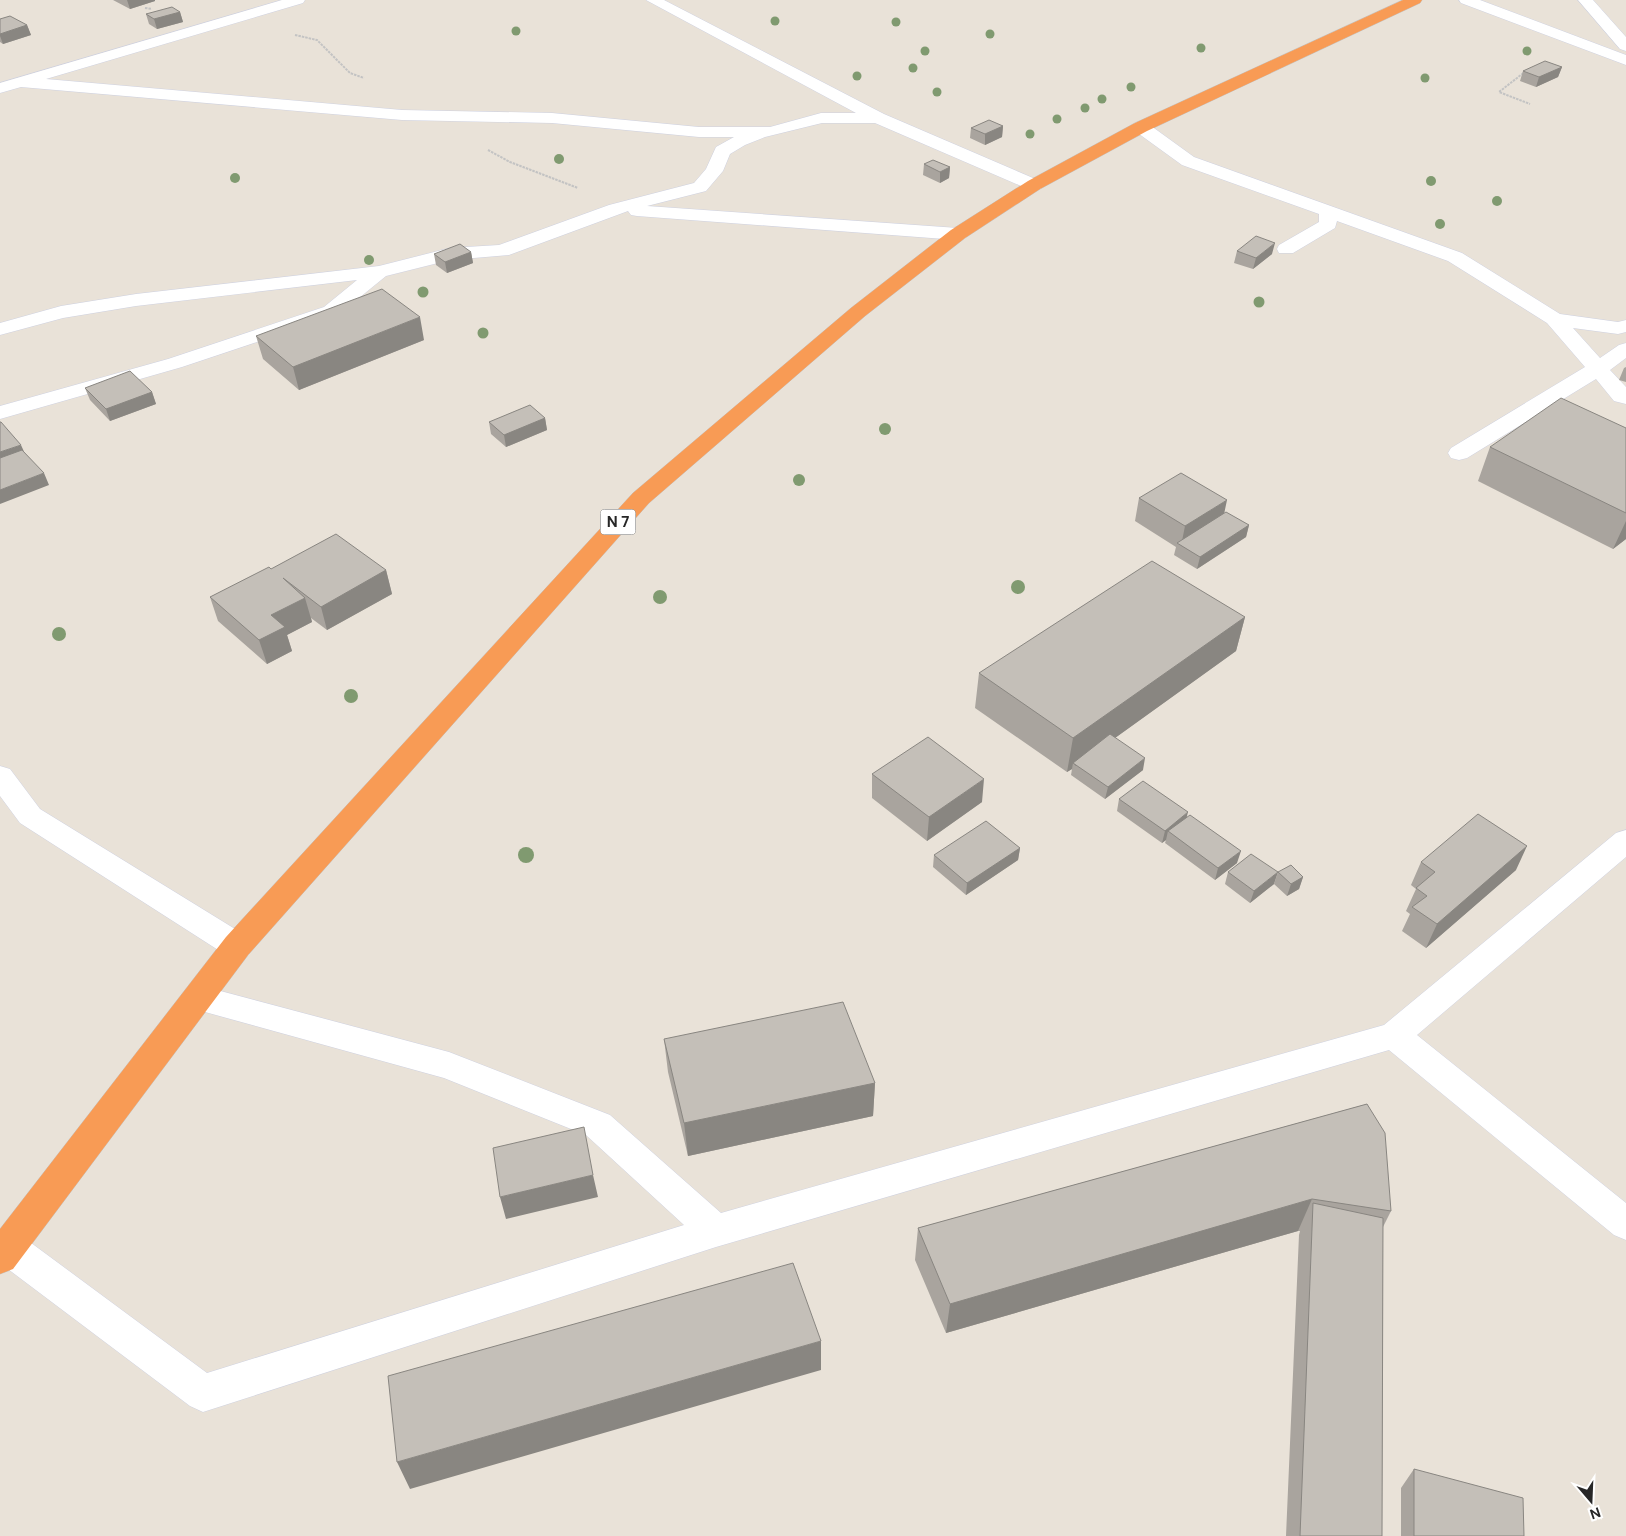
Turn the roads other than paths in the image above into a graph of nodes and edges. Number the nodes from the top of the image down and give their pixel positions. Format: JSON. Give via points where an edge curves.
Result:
{"nodes":[{"id":1,"x":298,"y":0,"type":"edge"},
{"id":2,"x":652,"y":0,"type":"edge"},
{"id":3,"x":1415,"y":0,"type":"edge"},
{"id":4,"x":1466,"y":0,"type":"edge"},
{"id":5,"x":1585,"y":0,"type":"edge"},
{"id":6,"x":1626,"y":46,"type":"edge"},
{"id":7,"x":1626,"y":60,"type":"edge"},
{"id":8,"x":20,"y":82,"type":"junction"},
{"id":9,"x":0,"y":88,"type":"edge"},
{"id":10,"x":878,"y":118,"type":"junction"},
{"id":11,"x":1141,"y":126,"type":"junction"},
{"id":12,"x":771,"y":132,"type":"junction"},
{"id":13,"x":1034,"y":185,"type":"junction"},
{"id":14,"x":615,"y":209,"type":"junction"},
{"id":15,"x":1328,"y":212,"type":"junction"},
{"id":16,"x":958,"y":234,"type":"junction"},
{"id":17,"x":1286,"y":249,"type":"dead end"},
{"id":18,"x":379,"y":272,"type":"junction"},
{"id":19,"x":1554,"y":319,"type":"junction"},
{"id":20,"x":1626,"y":326,"type":"edge"},
{"id":21,"x":0,"y":329,"type":"edge"},
{"id":22,"x":1626,"y":349,"type":"edge"},
{"id":23,"x":1597,"y":369,"type":"junction"},
{"id":24,"x":1626,"y":398,"type":"edge"},
{"id":25,"x":0,"y":414,"type":"edge"},
{"id":26,"x":1459,"y":453,"type":"dead end"},
{"id":27,"x":0,"y":776,"type":"edge"},
{"id":28,"x":1626,"y":841,"type":"edge"},
{"id":29,"x":237,"y":946,"type":"junction"},
{"id":30,"x":198,"y":998,"type":"junction"},
{"id":31,"x":1394,"y":1035,"type":"junction"},
{"id":32,"x":1626,"y":1224,"type":"edge"},
{"id":33,"x":716,"y":1231,"type":"junction"},
{"id":34,"x":3,"y":1251,"type":"edge"}],
"edges":[{"from":1,"to":8,"type":"street"},
{"from":2,"to":10,"type":"street"},
{"from":3,"to":11,"type":"highway","number":"N 7"},
{"from":4,"to":7,"type":"street"},
{"from":5,"to":6,"type":"street"},
{"from":8,"to":9,"type":"street"},
{"from":8,"to":12,"type":"street","via":[[402,114],[552,118],[699,132]]},
{"from":10,"to":12,"type":"street","via":[[820,118]]},
{"from":10,"to":13,"type":"street"},
{"from":11,"to":13,"type":"highway","number":"N 7"},
{"from":11,"to":15,"type":"street","via":[[1188,161]]},
{"from":12,"to":14,"type":"street","via":[[739,141],[722,151],[714,171],[700,187]]},
{"from":13,"to":16,"type":"highway","number":"N 7"},
{"from":14,"to":16,"type":"street"},
{"from":14,"to":18,"type":"street","via":[[502,251],[450,254]]},
{"from":15,"to":17,"type":"street","via":[[1328,224]]},
{"from":15,"to":19,"type":"street","via":[[1455,257]]},
{"from":16,"to":29,"type":"highway","number":"N 7","via":[[858,312],[641,498]]},
{"from":18,"to":21,"type":"street","via":[[136,300],[61,312]]},
{"from":18,"to":25,"type":"street","via":[[331,311],[174,363]]},
{"from":19,"to":20,"type":"street","via":[[1618,328]]},
{"from":19,"to":23,"type":"street"},
{"from":22,"to":23,"type":"street"},
{"from":23,"to":24,"type":"street"},
{"from":23,"to":26,"type":"street"},
{"from":27,"to":29,"type":"street","via":[[30,816]]},
{"from":28,"to":31,"type":"street"},
{"from":29,"to":30,"type":"highway","number":"N 7"},
{"from":30,"to":33,"type":"street","via":[[449,1066],[598,1125]]},
{"from":30,"to":34,"type":"highway","number":"N 7"},
{"from":31,"to":32,"type":"street"},
{"from":31,"to":33,"type":"street"},
{"from":33,"to":34,"type":"street","via":[[202,1393]]}]}
